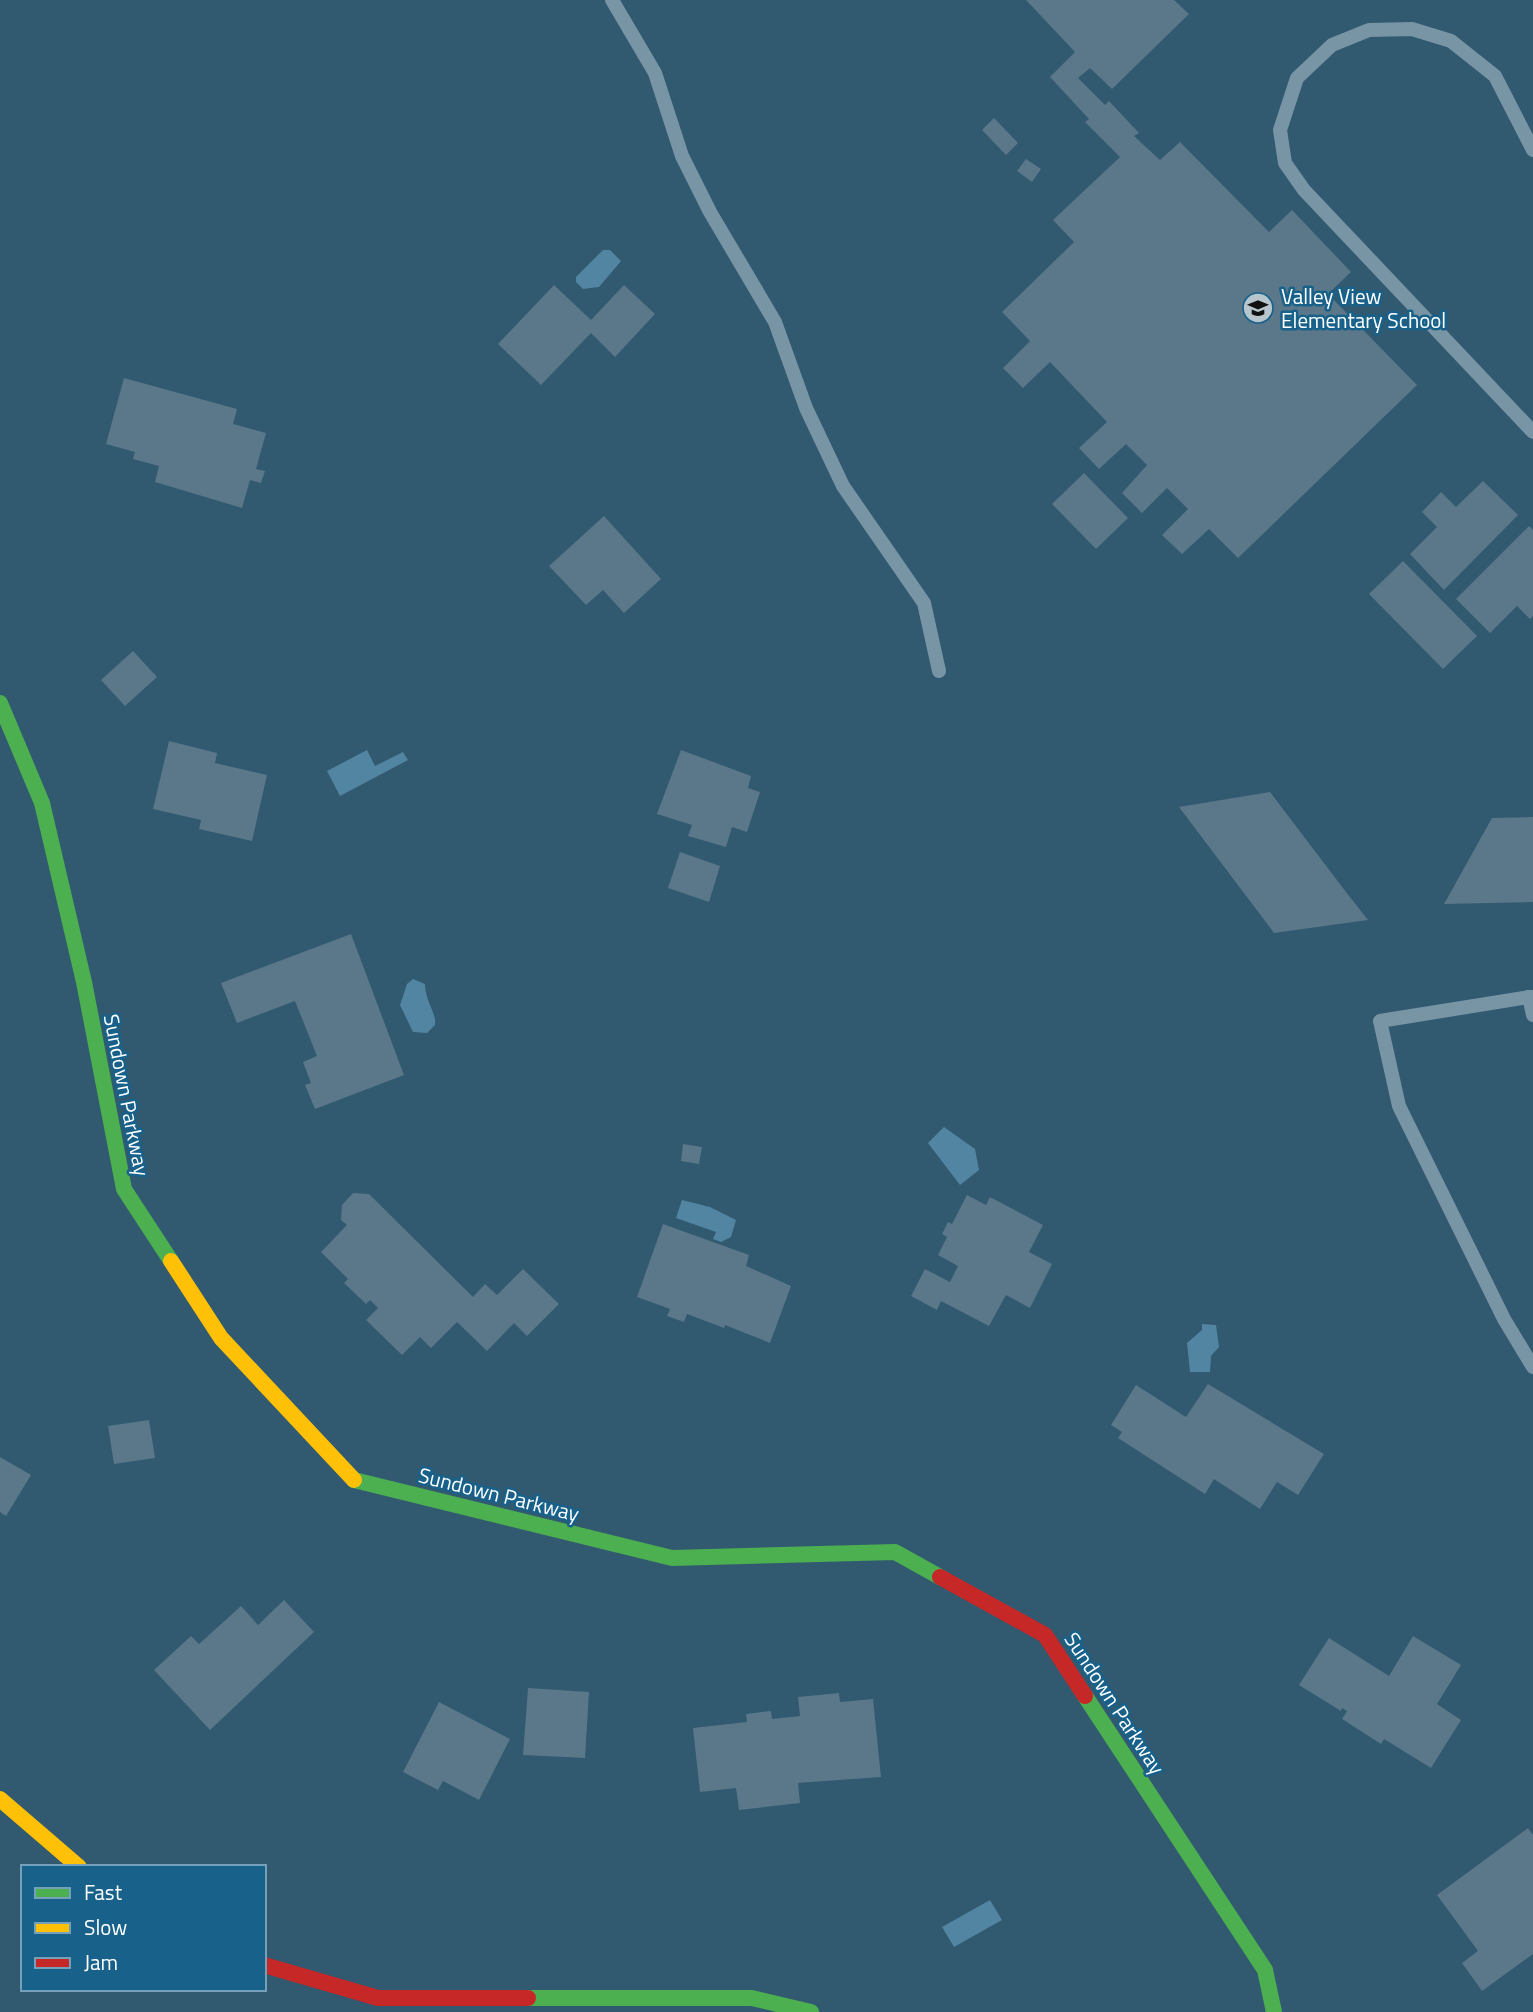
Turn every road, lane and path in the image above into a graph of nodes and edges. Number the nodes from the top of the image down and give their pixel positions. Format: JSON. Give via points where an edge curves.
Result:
{"nodes":[{"id":1,"x":612,"y":0,"type":"edge"},
{"id":2,"x":1533,"y":150,"type":"edge"},
{"id":3,"x":1533,"y":432,"type":"edge"},
{"id":4,"x":939,"y":671,"type":"dead end"},
{"id":5,"x":0,"y":703,"type":"edge"},
{"id":6,"x":1531,"y":997,"type":"edge"},
{"id":7,"x":1533,"y":1015,"type":"edge"},
{"id":8,"x":1533,"y":1367,"type":"edge"},
{"id":9,"x":0,"y":1799,"type":"edge"},
{"id":10,"x":77,"y":1865,"type":"edge"},
{"id":11,"x":266,"y":1966,"type":"edge"},
{"id":12,"x":811,"y":2012,"type":"edge"},
{"id":13,"x":1274,"y":2012,"type":"edge"}],
"edges":[{"from":1,"to":4,"type":"lane","via":[[655,72],[682,156],[709,212],[775,322],[806,408],[843,486],[924,603]]},
{"from":2,"to":3,"type":"lane","via":[[1495,76],[1451,41],[1412,29],[1369,30],[1332,45],[1297,78],[1280,130],[1285,163],[1304,190]]},
{"from":5,"to":13,"type":"street","name":"Sundown Parkway","via":[[42,803],[84,982],[124,1189],[221,1338],[355,1481],[672,1558],[895,1552],[1045,1635],[1265,1970]]},
{"from":6,"to":7,"type":"lane"},
{"from":6,"to":8,"type":"lane","via":[[1380,1021],[1399,1106],[1504,1319]]},
{"from":9,"to":10,"type":"street"},
{"from":11,"to":12,"type":"street","via":[[378,1998],[752,1998]]}]}
